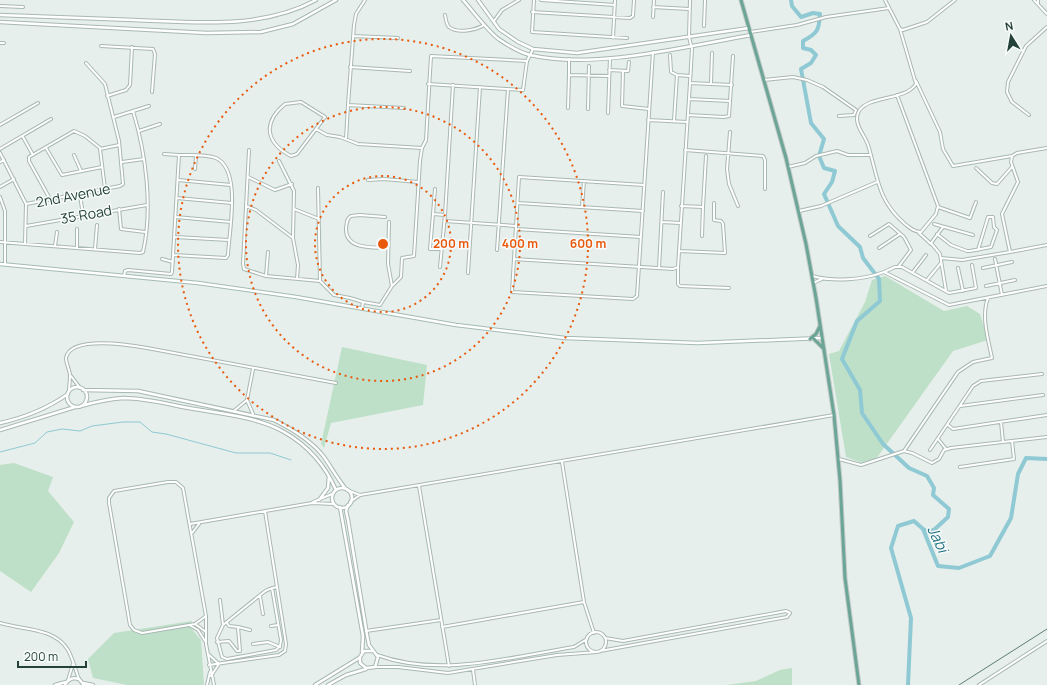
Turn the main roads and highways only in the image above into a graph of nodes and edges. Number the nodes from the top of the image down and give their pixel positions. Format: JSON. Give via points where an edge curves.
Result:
{"nodes":[{"id":1,"x":741,"y":0,"type":"edge"},
{"id":2,"x":820,"y":324,"type":"junction"},
{"id":3,"x":824,"y":350,"type":"junction"},
{"id":4,"x":859,"y":685,"type":"edge"}],
"edges":[{"from":1,"to":2,"type":"main road","via":[[799,212]]},
{"from":2,"to":3,"type":"main road"},
{"from":2,"to":3,"type":"main road","via":[[812,339]]},
{"from":3,"to":4,"type":"main road","via":[[834,415],[845,578]]}]}
